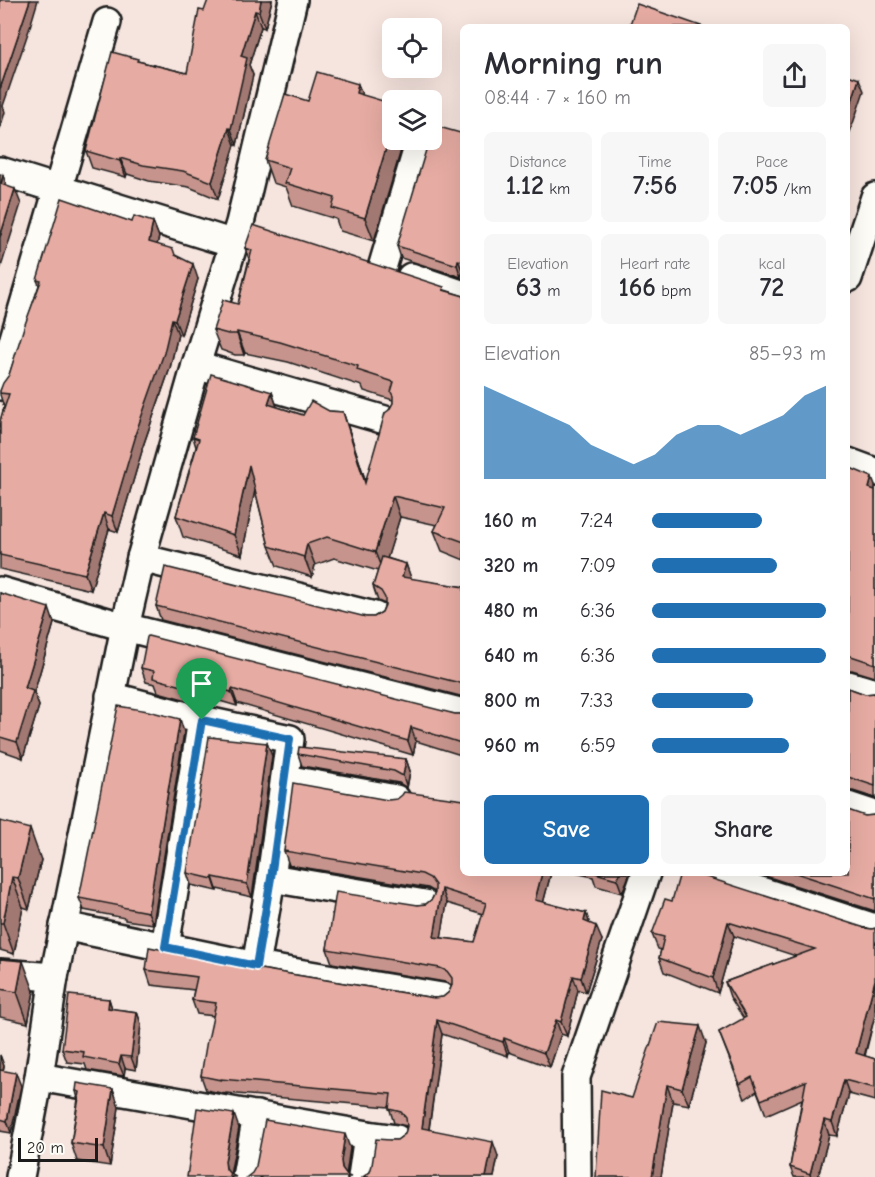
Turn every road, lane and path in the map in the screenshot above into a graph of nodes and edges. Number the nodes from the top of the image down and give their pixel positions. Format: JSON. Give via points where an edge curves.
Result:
{"nodes":[{"id":1,"x":293,"y":0,"type":"edge"},
{"id":2,"x":107,"y":22,"type":"dead end"},
{"id":3,"x":417,"y":150,"type":"edge"},
{"id":4,"x":0,"y":171,"type":"edge"},
{"id":5,"x":58,"y":188,"type":"junction"},
{"id":6,"x":875,"y":197,"type":"edge"},
{"id":7,"x":245,"y":232,"type":"junction"},
{"id":8,"x":850,"y":272,"type":"edge"},
{"id":9,"x":460,"y":294,"type":"edge"},
{"id":10,"x":196,"y":365,"type":"junction"},
{"id":11,"x":0,"y":386,"type":"edge"},
{"id":12,"x":385,"y":420,"type":"edge"},
{"id":13,"x":850,"y":463,"type":"edge"},
{"id":14,"x":875,"y":472,"type":"edge"},
{"id":15,"x":141,"y":558,"type":"junction"},
{"id":16,"x":0,"y":591,"type":"edge"},
{"id":17,"x":375,"y":616,"type":"edge"},
{"id":18,"x":125,"y":627,"type":"junction"},
{"id":19,"x":850,"y":686,"type":"edge"},
{"id":20,"x":875,"y":693,"type":"edge"},
{"id":21,"x":110,"y":696,"type":"junction"},
{"id":22,"x":460,"y":712,"type":"edge"},
{"id":23,"x":202,"y":720,"type":"junction"},
{"id":24,"x":285,"y":779,"type":"junction"},
{"id":25,"x":396,"y":799,"type":"edge"},
{"id":26,"x":850,"y":807,"type":"edge"},
{"id":27,"x":875,"y":815,"type":"edge"},
{"id":28,"x":645,"y":876,"type":"edge"},
{"id":29,"x":714,"y":876,"type":"edge"},
{"id":30,"x":271,"y":878,"type":"junction"},
{"id":31,"x":425,"y":904,"type":"edge"},
{"id":32,"x":64,"y":926,"type":"junction"},
{"id":33,"x":875,"y":928,"type":"edge"},
{"id":34,"x":165,"y":947,"type":"junction"},
{"id":35,"x":256,"y":966,"type":"junction"},
{"id":36,"x":0,"y":973,"type":"edge"},
{"id":37,"x":54,"y":977,"type":"junction"},
{"id":38,"x":442,"y":997,"type":"edge"},
{"id":39,"x":39,"y":1077,"type":"junction"},
{"id":40,"x":257,"y":1115,"type":"junction"},
{"id":41,"x":368,"y":1135,"type":"junction"},
{"id":42,"x":397,"y":1139,"type":"edge"},
{"id":43,"x":20,"y":1177,"type":"edge"},
{"id":44,"x":246,"y":1177,"type":"edge"},
{"id":45,"x":362,"y":1177,"type":"edge"},
{"id":46,"x":577,"y":1177,"type":"edge"}],
"edges":[{"from":1,"to":7,"type":"street"},
{"from":2,"to":5,"type":"street"},
{"from":3,"to":9,"type":"street","via":[[371,264]]},
{"from":4,"to":5,"type":"street"},
{"from":5,"to":7,"type":"street"},
{"from":5,"to":11,"type":"street"},
{"from":6,"to":8,"type":"street"},
{"from":7,"to":10,"type":"street"},
{"from":10,"to":12,"type":"street"},
{"from":10,"to":15,"type":"street"},
{"from":13,"to":14,"type":"street"},
{"from":15,"to":17,"type":"street"},
{"from":15,"to":18,"type":"street"},
{"from":16,"to":18,"type":"street"},
{"from":18,"to":21,"type":"street"},
{"from":18,"to":22,"type":"street"},
{"from":19,"to":20,"type":"street"},
{"from":21,"to":23,"type":"street"},
{"from":21,"to":32,"type":"street"},
{"from":23,"to":24,"type":"street","via":[[290,739]]},
{"from":23,"to":34,"type":"street"},
{"from":24,"to":25,"type":"street"},
{"from":24,"to":30,"type":"street"},
{"from":26,"to":27,"type":"street"},
{"from":28,"to":46,"type":"street","via":[[576,1077]]},
{"from":29,"to":33,"type":"street"},
{"from":30,"to":31,"type":"street"},
{"from":30,"to":35,"type":"street"},
{"from":32,"to":34,"type":"street"},
{"from":32,"to":37,"type":"street"},
{"from":34,"to":35,"type":"street"},
{"from":35,"to":38,"type":"street"},
{"from":36,"to":37,"type":"street"},
{"from":37,"to":39,"type":"street"},
{"from":39,"to":40,"type":"street"},
{"from":39,"to":43,"type":"street"},
{"from":40,"to":41,"type":"street"},
{"from":40,"to":44,"type":"street"},
{"from":41,"to":42,"type":"street"},
{"from":41,"to":45,"type":"street"}]}
